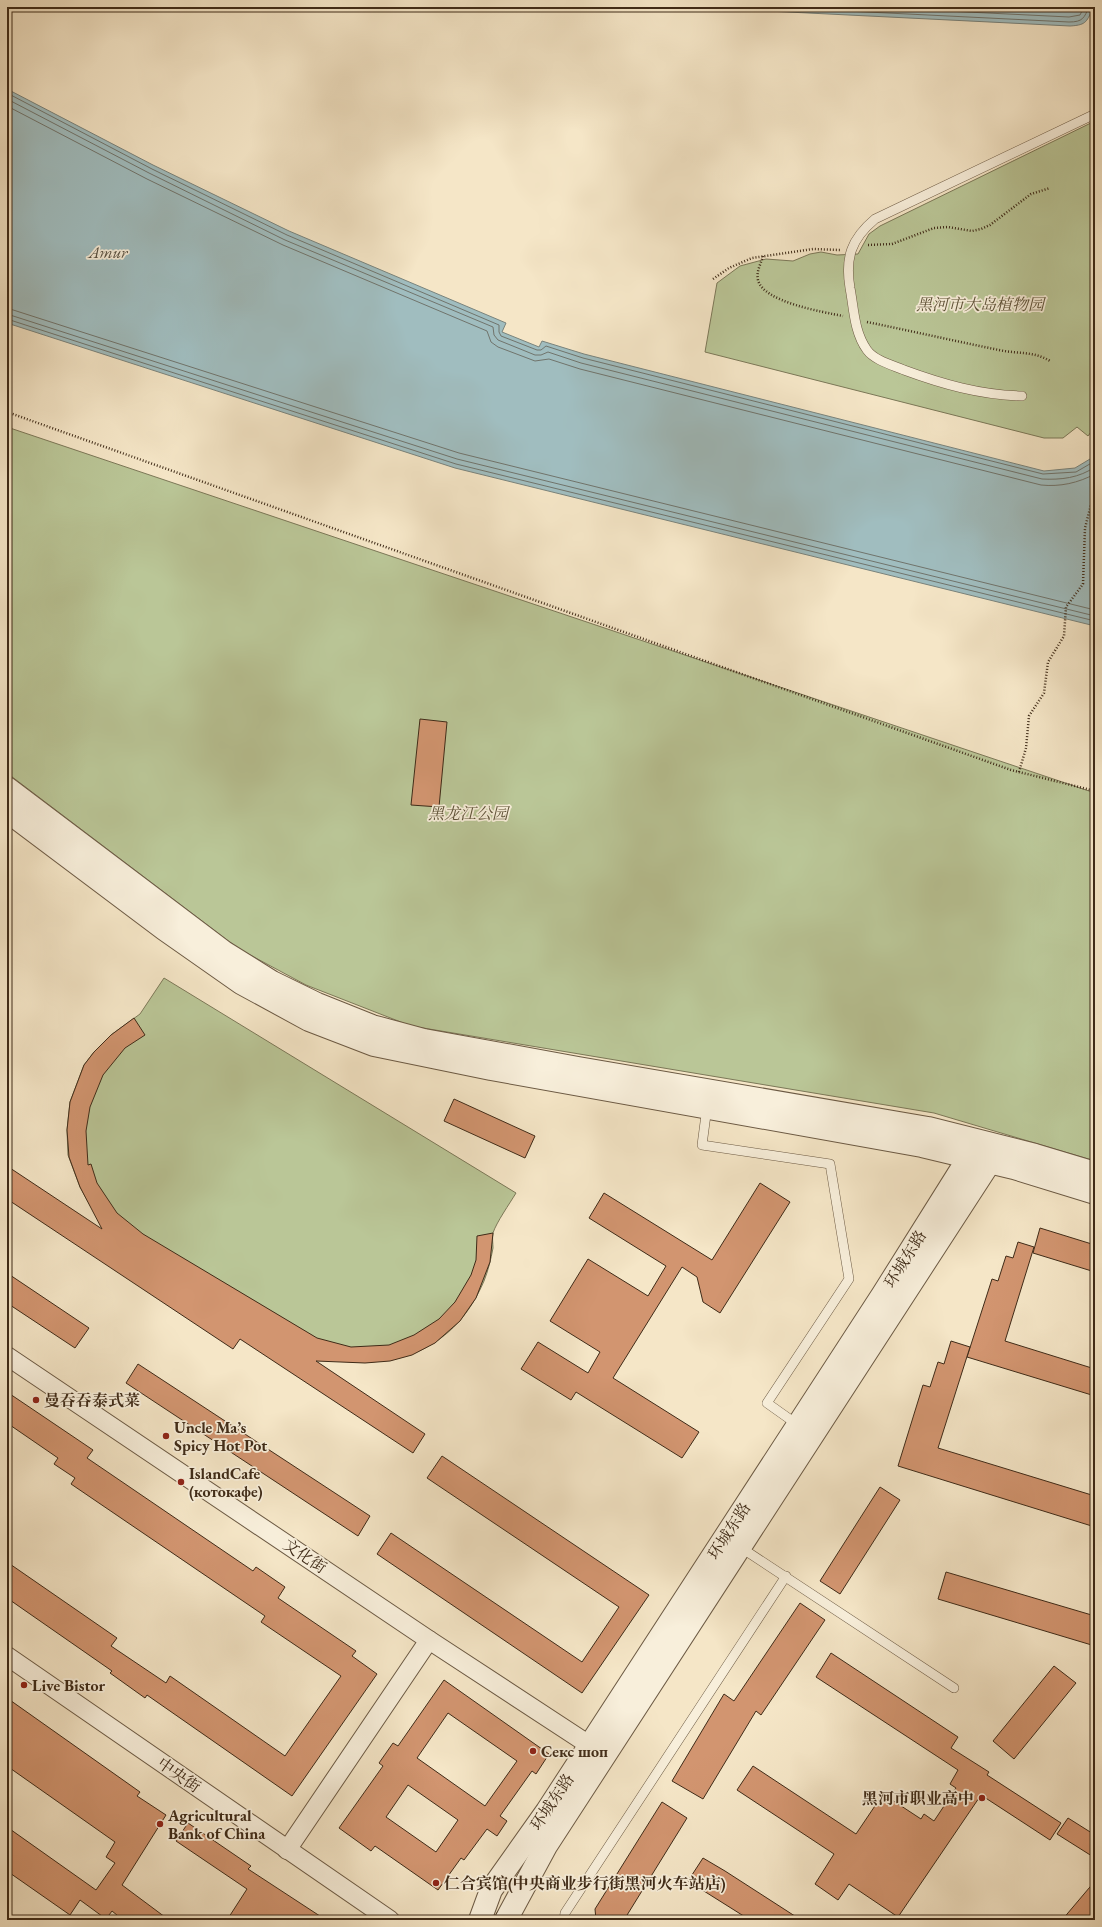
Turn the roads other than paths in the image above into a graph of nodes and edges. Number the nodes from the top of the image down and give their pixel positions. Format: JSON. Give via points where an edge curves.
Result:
{"nodes":[{"id":1,"x":1095,"y":114,"type":"edge"},
{"id":2,"x":1022,"y":396,"type":"dead end"},
{"id":3,"x":7,"y":788,"type":"edge"},
{"id":4,"x":7,"y":811,"type":"edge"},
{"id":5,"x":707,"y":1107,"type":"junction"},
{"id":6,"x":971,"y":1148,"type":"junction"},
{"id":7,"x":993,"y":1154,"type":"junction"},
{"id":8,"x":1095,"y":1173,"type":"edge"},
{"id":9,"x":1095,"y":1193,"type":"edge"},
{"id":10,"x":7,"y":1356,"type":"edge"},
{"id":11,"x":798,"y":1426,"type":"junction"},
{"id":12,"x":739,"y":1546,"type":"junction"},
{"id":13,"x":786,"y":1576,"type":"junction"},
{"id":14,"x":429,"y":1640,"type":"junction"},
{"id":15,"x":7,"y":1656,"type":"edge"},
{"id":16,"x":954,"y":1688,"type":"dead end"},
{"id":17,"x":597,"y":1750,"type":"junction"},
{"id":18,"x":287,"y":1850,"type":"junction"},
{"id":19,"x":390,"y":1920,"type":"edge"},
{"id":20,"x":480,"y":1920,"type":"edge"},
{"id":21,"x":506,"y":1920,"type":"edge"},
{"id":22,"x":564,"y":1920,"type":"edge"}],
"edges":[{"from":1,"to":2,"type":"lane","via":[[875,219],[858,236],[852,248],[848,276],[857,330],[868,351],[887,364],[933,381],[970,391],[1000,396]]},
{"from":3,"to":6,"type":"street","via":[[224,952],[272,982],[317,1004],[372,1026],[431,1041],[928,1128]]},
{"from":4,"to":5,"type":"street","via":[[164,929],[241,983],[309,1020],[374,1044],[428,1057]]},
{"from":5,"to":6,"type":"street","via":[[922,1146]]},
{"from":5,"to":11,"type":"lane","via":[[702,1145],[830,1164],[849,1279],[767,1403]]},
{"from":6,"to":7,"type":"street"},
{"from":6,"to":11,"type":"street","name":"环城东路","via":[[883,1294]]},
{"from":7,"to":8,"type":"street","via":[[1035,1155]]},
{"from":7,"to":9,"type":"street"},
{"from":7,"to":12,"type":"street","name":"环城东路"},
{"from":10,"to":14,"type":"street","name":"文化街"},
{"from":11,"to":17,"type":"street","name":"环城东路"},
{"from":12,"to":13,"type":"lane"},
{"from":12,"to":17,"type":"street","name":"环城东路"},
{"from":13,"to":16,"type":"lane"},
{"from":13,"to":22,"type":"lane","via":[[565,1913]]},
{"from":14,"to":17,"type":"street","name":"文化街"},
{"from":14,"to":18,"type":"street"},
{"from":15,"to":18,"type":"street","name":"中央街"},
{"from":17,"to":20,"type":"street","name":"环城东路","via":[[547,1812],[492,1890]]},
{"from":17,"to":21,"type":"street","name":"环城东路"},
{"from":18,"to":19,"type":"street","name":"中央街"}]}
